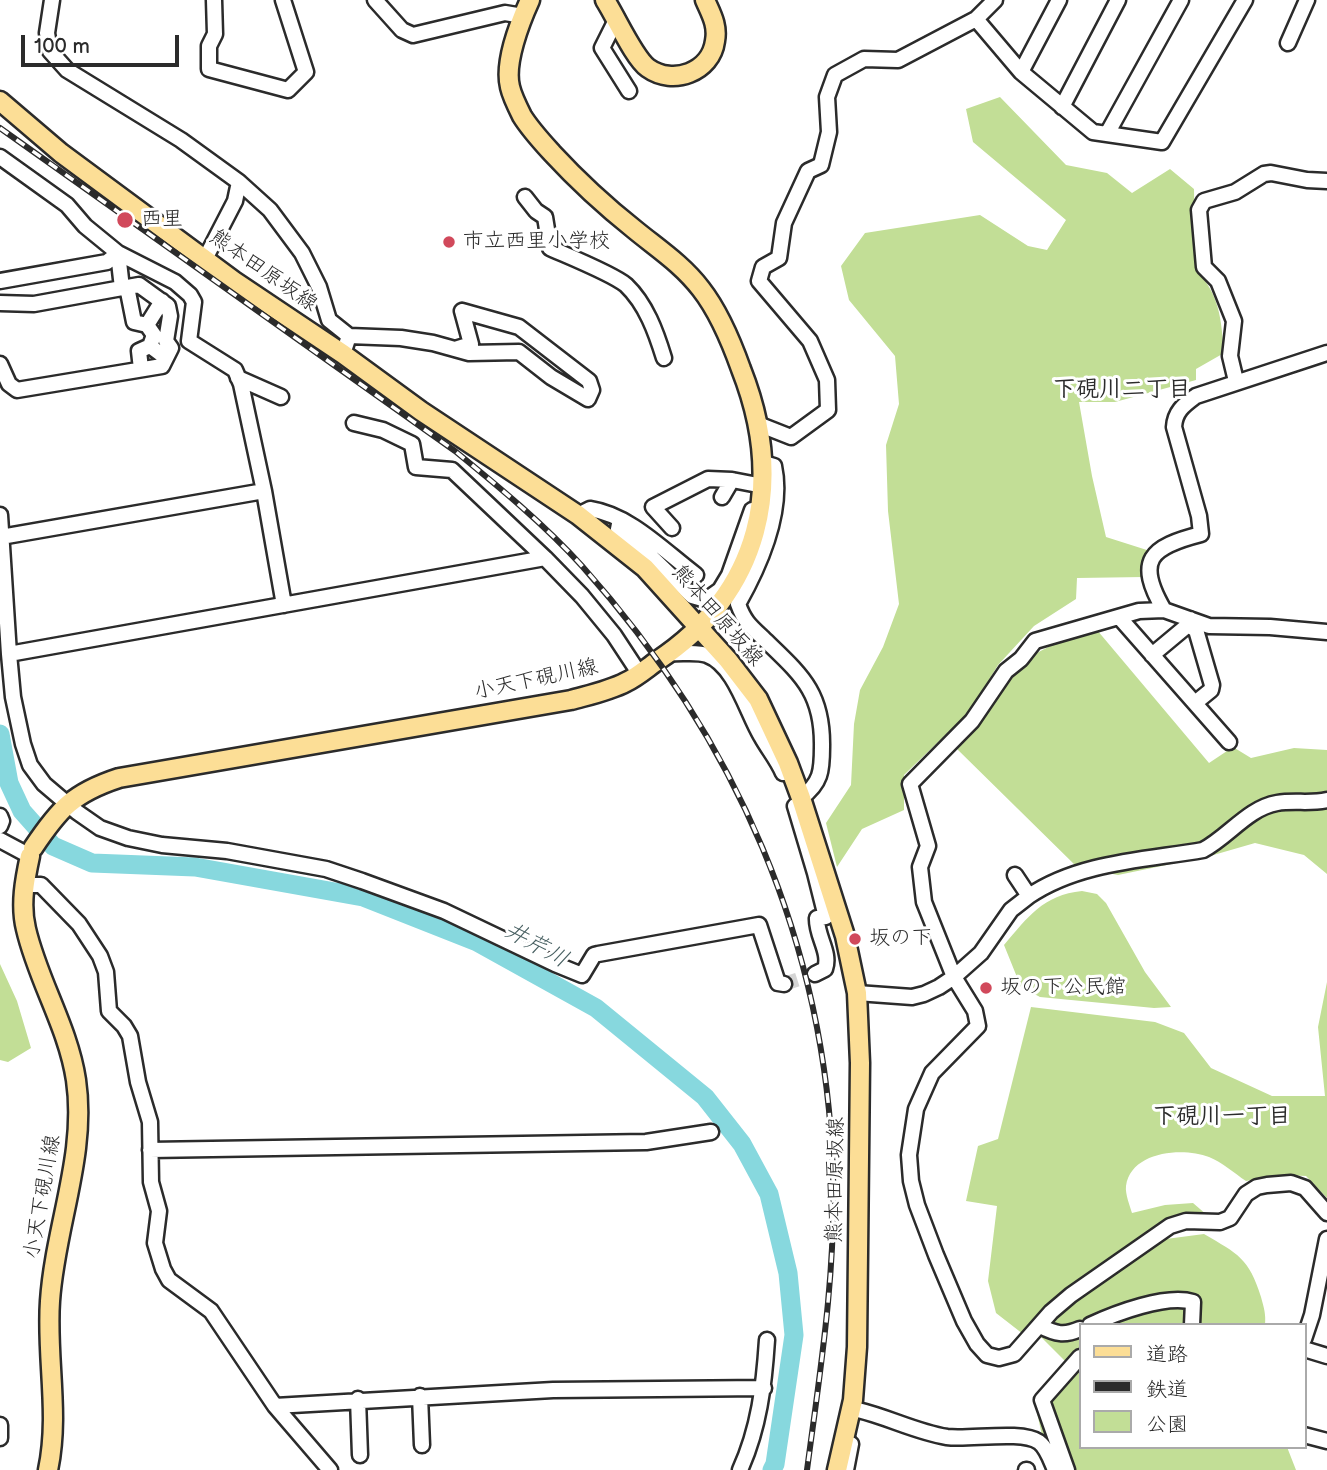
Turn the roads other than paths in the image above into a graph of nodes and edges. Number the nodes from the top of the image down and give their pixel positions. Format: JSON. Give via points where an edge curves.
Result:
{"nodes":[{"id":1,"x":52,"y":0,"type":"edge"},
{"id":2,"x":214,"y":0,"type":"edge"},
{"id":3,"x":283,"y":0,"type":"edge"},
{"id":4,"x":375,"y":0,"type":"edge"},
{"id":5,"x":605,"y":0,"type":"edge"},
{"id":6,"x":705,"y":0,"type":"edge"},
{"id":7,"x":995,"y":0,"type":"edge"},
{"id":8,"x":1059,"y":0,"type":"edge"},
{"id":9,"x":1118,"y":0,"type":"edge"},
{"id":10,"x":1181,"y":0,"type":"edge"},
{"id":11,"x":1245,"y":0,"type":"edge"},
{"id":12,"x":1307,"y":0,"type":"edge"},
{"id":13,"x":526,"y":8,"type":"edge"},
{"id":14,"x":617,"y":18,"type":"junction"},
{"id":15,"x":976,"y":19,"type":"junction"},
{"id":16,"x":1288,"y":43,"type":"dead end"},
{"id":17,"x":1021,"y":72,"type":"junction"},
{"id":18,"x":629,"y":92,"type":"dead end"},
{"id":19,"x":0,"y":101,"type":"edge"},
{"id":20,"x":1062,"y":107,"type":"junction"},
{"id":21,"x":1107,"y":134,"type":"junction"},
{"id":22,"x":0,"y":157,"type":"edge"},
{"id":23,"x":239,"y":181,"type":"junction"},
{"id":24,"x":1327,"y":181,"type":"edge"},
{"id":25,"x":525,"y":197,"type":"dead end"},
{"id":26,"x":118,"y":253,"type":"junction"},
{"id":27,"x":205,"y":259,"type":"junction"},
{"id":28,"x":0,"y":281,"type":"edge"},
{"id":29,"x":124,"y":288,"type":"junction"},
{"id":30,"x":162,"y":301,"type":"junction"},
{"id":31,"x":0,"y":303,"type":"edge"},
{"id":32,"x":141,"y":324,"type":"junction"},
{"id":33,"x":349,"y":336,"type":"junction"},
{"id":34,"x":144,"y":349,"type":"junction"},
{"id":35,"x":455,"y":349,"type":"junction"},
{"id":36,"x":1327,"y":353,"type":"edge"},
{"id":37,"x":343,"y":354,"type":"junction"},
{"id":38,"x":166,"y":358,"type":"junction"},
{"id":39,"x":664,"y":358,"type":"dead end"},
{"id":40,"x":0,"y":364,"type":"edge"},
{"id":41,"x":142,"y":369,"type":"junction"},
{"id":42,"x":239,"y":378,"type":"junction"},
{"id":43,"x":1236,"y":381,"type":"junction"},
{"id":44,"x":281,"y":397,"type":"dead end"},
{"id":45,"x":354,"y":423,"type":"dead end"},
{"id":46,"x":758,"y":424,"type":"junction"},
{"id":47,"x":764,"y":463,"type":"junction"},
{"id":48,"x":732,"y":480,"type":"junction"},
{"id":49,"x":760,"y":485,"type":"junction"},
{"id":50,"x":264,"y":491,"type":"junction"},
{"id":51,"x":723,"y":497,"type":"dead end"},
{"id":52,"x":0,"y":515,"type":"edge"},
{"id":53,"x":578,"y":515,"type":"junction"},
{"id":54,"x":620,"y":519,"type":"junction"},
{"id":55,"x":672,"y":528,"type":"dead end"},
{"id":56,"x":1,"y":537,"type":"edge"},
{"id":57,"x":545,"y":558,"type":"junction"},
{"id":58,"x":696,"y":575,"type":"dead end"},
{"id":59,"x":284,"y":605,"type":"junction"},
{"id":60,"x":1164,"y":610,"type":"junction"},
{"id":61,"x":1119,"y":617,"type":"junction"},
{"id":62,"x":1189,"y":622,"type":"junction"},
{"id":63,"x":700,"y":628,"type":"junction"},
{"id":64,"x":1327,"y":632,"type":"edge"},
{"id":65,"x":669,"y":653,"type":"junction"},
{"id":66,"x":9,"y":654,"type":"junction"},
{"id":67,"x":1152,"y":655,"type":"junction"},
{"id":68,"x":639,"y":673,"type":"junction"},
{"id":69,"x":1195,"y":703,"type":"junction"},
{"id":70,"x":1229,"y":742,"type":"dead end"},
{"id":71,"x":801,"y":799,"type":"junction"},
{"id":72,"x":1327,"y":800,"type":"edge"},
{"id":73,"x":65,"y":806,"type":"junction"},
{"id":74,"x":0,"y":816,"type":"edge"},
{"id":75,"x":0,"y":826,"type":"edge"},
{"id":76,"x":0,"y":840,"type":"edge"},
{"id":77,"x":34,"y":848,"type":"junction"},
{"id":78,"x":818,"y":869,"type":"junction"},
{"id":79,"x":1015,"y":875,"type":"dead end"},
{"id":80,"x":25,"y":885,"type":"junction"},
{"id":81,"x":1029,"y":896,"type":"junction"},
{"id":82,"x":815,"y":974,"type":"dead end"},
{"id":83,"x":954,"y":977,"type":"junction"},
{"id":84,"x":784,"y":984,"type":"dead end"},
{"id":85,"x":857,"y":993,"type":"junction"},
{"id":86,"x":710,"y":1132,"type":"dead end"},
{"id":87,"x":150,"y":1150,"type":"junction"},
{"id":88,"x":1327,"y":1213,"type":"edge"},
{"id":89,"x":1327,"y":1239,"type":"edge"},
{"id":90,"x":1096,"y":1323,"type":"edge"},
{"id":91,"x":1192,"y":1323,"type":"edge"},
{"id":92,"x":1040,"y":1326,"type":"junction"},
{"id":93,"x":1078,"y":1330,"type":"edge"},
{"id":94,"x":1306,"y":1333,"type":"edge"},
{"id":95,"x":767,"y":1340,"type":"dead end"},
{"id":96,"x":1306,"y":1350,"type":"edge"},
{"id":97,"x":1327,"y":1356,"type":"edge"},
{"id":98,"x":1078,"y":1359,"type":"edge"},
{"id":99,"x":862,"y":1386,"type":"dead end"},
{"id":100,"x":764,"y":1388,"type":"junction"},
{"id":101,"x":420,"y":1396,"type":"junction"},
{"id":102,"x":358,"y":1399,"type":"junction"},
{"id":103,"x":275,"y":1406,"type":"junction"},
{"id":104,"x":858,"y":1410,"type":"junction"},
{"id":105,"x":0,"y":1426,"type":"edge"},
{"id":106,"x":1306,"y":1435,"type":"edge"},
{"id":107,"x":0,"y":1438,"type":"edge"},
{"id":108,"x":1327,"y":1441,"type":"edge"},
{"id":109,"x":422,"y":1445,"type":"dead end"},
{"id":110,"x":360,"y":1455,"type":"dead end"},
{"id":111,"x":48,"y":1470,"type":"edge"},
{"id":112,"x":330,"y":1470,"type":"edge"},
{"id":113,"x":740,"y":1470,"type":"edge"},
{"id":114,"x":837,"y":1470,"type":"edge"},
{"id":115,"x":846,"y":1470,"type":"edge"},
{"id":116,"x":1054,"y":1470,"type":"edge"},
{"id":117,"x":1066,"y":1470,"type":"edge"}],
"edges":[{"from":1,"to":23,"type":"street","via":[[47,33],[50,51],[67,70]]},
{"from":2,"to":3,"type":"street","via":[[209,69],[288,90],[306,72]]},
{"from":4,"to":13,"type":"street","via":[[402,30],[413,35]]},
{"from":5,"to":14,"type":"main road"},
{"from":6,"to":14,"type":"main road","via":[[716,27],[715,44],[696,71],[682,76],[662,76],[648,68]]},
{"from":7,"to":15,"type":"street"},
{"from":8,"to":17,"type":"street"},
{"from":9,"to":20,"type":"street"},
{"from":10,"to":21,"type":"street"},
{"from":11,"to":21,"type":"street","via":[[1162,142]]},
{"from":12,"to":16,"type":"street"},
{"from":13,"to":46,"type":"main road","name":"小天下硯川線","via":[[509,86],[524,118],[574,177],[701,289],[733,346]]},
{"from":14,"to":18,"type":"street","via":[[602,48]]},
{"from":15,"to":17,"type":"street"},
{"from":15,"to":46,"type":"street","via":[[898,60],[863,59],[835,75],[827,97],[829,132],[821,165],[808,171],[784,223],[779,258],[763,267],[759,281],[810,341],[827,380],[828,410],[791,437]]},
{"from":17,"to":20,"type":"street"},
{"from":19,"to":27,"type":"main road","name":"熊本田原坂線","via":[[61,153]]},
{"from":20,"to":21,"type":"street","via":[[1093,132]]},
{"from":22,"to":26,"type":"street","via":[[67,205]]},
{"from":23,"to":27,"type":"street","via":[[235,201]]},
{"from":23,"to":33,"type":"street","via":[[270,210],[302,253],[329,320]]},
{"from":24,"to":43,"type":"street","via":[[1264,174],[1234,192],[1203,201],[1199,210],[1203,267],[1218,281],[1234,321],[1230,356]]},
{"from":25,"to":39,"type":"street","via":[[545,216],[550,248],[624,283],[656,330]]},
{"from":26,"to":28,"type":"street","via":[[107,262]]},
{"from":26,"to":29,"type":"street"},
{"from":26,"to":42,"type":"street","via":[[175,282],[190,295],[194,302],[190,341],[235,370]]},
{"from":27,"to":37,"type":"main road","name":"熊本田原坂線"},
{"from":29,"to":30,"type":"street","via":[[139,285]]},
{"from":29,"to":31,"type":"street","via":[[34,304]]},
{"from":29,"to":32,"type":"street"},
{"from":30,"to":32,"type":"street"},
{"from":30,"to":38,"type":"street","via":[[170,316],[166,341],[171,348]]},
{"from":32,"to":34,"type":"street","via":[[154,334]]},
{"from":33,"to":35,"type":"street","via":[[401,338]]},
{"from":33,"to":37,"type":"street"},
{"from":34,"to":38,"type":"street"},
{"from":34,"to":41,"type":"street"},
{"from":35,"to":35,"type":"street","via":[[471,344],[462,311],[519,327],[581,374],[592,390],[588,399],[574,392],[519,352]]},
{"from":36,"to":43,"type":"street"},
{"from":37,"to":53,"type":"main road","name":"熊本田原坂線"},
{"from":38,"to":41,"type":"street","via":[[162,366]]},
{"from":40,"to":41,"type":"street","via":[[17,390]]},
{"from":42,"to":44,"type":"street"},
{"from":42,"to":50,"type":"street"},
{"from":43,"to":60,"type":"street","via":[[1196,396],[1174,419],[1200,534],[1170,542],[1157,551],[1149,567],[1149,580]]},
{"from":45,"to":57,"type":"street","via":[[412,444],[416,467],[452,470]]},
{"from":46,"to":47,"type":"main road","name":"小天下硯川線"},
{"from":47,"to":49,"type":"main road","name":"小天下硯川線"},
{"from":47,"to":71,"type":"street","via":[[774,466],[774,509],[764,550],[738,604],[743,619],[809,685],[819,710],[823,729],[819,777]]},
{"from":48,"to":49,"type":"street"},
{"from":48,"to":51,"type":"street"},
{"from":48,"to":55,"type":"street","via":[[708,479],[653,507]]},
{"from":49,"to":54,"type":"street","via":[[729,575],[720,590],[706,600],[692,596],[618,528]]},
{"from":49,"to":63,"type":"main road","name":"小天下硯川線","via":[[759,521],[749,551],[726,597]]},
{"from":50,"to":56,"type":"street"},
{"from":50,"to":59,"type":"street"},
{"from":52,"to":56,"type":"street"},
{"from":53,"to":54,"type":"street","via":[[590,509]]},
{"from":53,"to":63,"type":"main road","name":"熊本田原坂線","via":[[645,568]]},
{"from":54,"to":58,"type":"street"},
{"from":56,"to":66,"type":"street"},
{"from":57,"to":59,"type":"street"},
{"from":57,"to":68,"type":"street","via":[[614,635]]},
{"from":59,"to":66,"type":"street"},
{"from":60,"to":61,"type":"street"},
{"from":60,"to":62,"type":"street"},
{"from":61,"to":67,"type":"street"},
{"from":61,"to":83,"type":"street","via":[[1035,641],[1006,671],[972,721],[910,783],[928,846],[920,867],[924,902]]},
{"from":62,"to":64,"type":"street"},
{"from":62,"to":67,"type":"street"},
{"from":62,"to":69,"type":"street","via":[[1196,630],[1212,685]]},
{"from":63,"to":65,"type":"main road","name":"小天下硯川線"},
{"from":63,"to":71,"type":"main road","name":"熊本田原坂線","via":[[758,699]]},
{"from":65,"to":68,"type":"main road","name":"小天下硯川線"},
{"from":65,"to":78,"type":"street","via":[[707,655],[721,664],[738,688],[760,736],[778,760]]},
{"from":66,"to":73,"type":"street","via":[[13,697],[30,765]]},
{"from":67,"to":69,"type":"street"},
{"from":68,"to":73,"type":"main road","name":"小天下硯川線","via":[[571,700],[119,778],[95,786]]},
{"from":69,"to":70,"type":"street"},
{"from":71,"to":78,"type":"main road","name":"熊本田原坂線"},
{"from":72,"to":81,"type":"street","via":[[1277,803],[1259,810],[1203,850],[1069,875]]},
{"from":73,"to":77,"type":"main road","name":"小天下硯川線"},
{"from":73,"to":84,"type":"street","via":[[100,828],[128,838],[326,869],[444,911],[582,975],[594,955],[758,925],[778,983]]},
{"from":74,"to":75,"type":"street"},
{"from":76,"to":77,"type":"street"},
{"from":77,"to":80,"type":"main road","name":"小天下硯川線"},
{"from":78,"to":82,"type":"street","via":[[826,917],[817,918],[816,926],[827,963]]},
{"from":78,"to":85,"type":"main road","name":"熊本田原坂線","via":[[845,936]]},
{"from":79,"to":81,"type":"street"},
{"from":80,"to":87,"type":"street","via":[[41,885],[79,924],[100,956],[109,1011],[130,1036],[150,1122]]},
{"from":80,"to":111,"type":"main road","name":"小天下硯川線","via":[[25,928],[67,1043],[79,1110],[77,1151],[50,1301],[53,1444]]},
{"from":81,"to":83,"type":"street","via":[[1011,910],[981,953]]},
{"from":83,"to":85,"type":"street","via":[[912,997]]},
{"from":83,"to":92,"type":"street","via":[[975,1011],[978,1026],[932,1073],[921,1093],[909,1154],[911,1181],[936,1255],[976,1344],[987,1355],[1014,1354]]},
{"from":85,"to":114,"type":"main road","name":"熊本田原坂線","via":[[857,1347],[853,1400]]},
{"from":86,"to":87,"type":"street","via":[[646,1142]]},
{"from":87,"to":103,"type":"street","via":[[151,1182],[159,1211],[155,1243],[163,1269],[169,1280],[211,1311]]},
{"from":88,"to":92,"type":"street","via":[[1305,1188],[1291,1183],[1257,1186],[1230,1218],[1170,1226],[1071,1296]]},
{"from":89,"to":94,"type":"street"},
{"from":90,"to":91,"type":"street","via":[[1181,1298],[1193,1302]]},
{"from":92,"to":93,"type":"street","via":[[1055,1334]]},
{"from":95,"to":100,"type":"street"},
{"from":96,"to":97,"type":"street"},
{"from":98,"to":117,"type":"street","via":[[1042,1400]]},
{"from":99,"to":104,"type":"street"},
{"from":100,"to":101,"type":"street"},
{"from":100,"to":113,"type":"street","via":[[752,1443]]},
{"from":101,"to":102,"type":"street"},
{"from":101,"to":109,"type":"street"},
{"from":102,"to":103,"type":"street"},
{"from":102,"to":110,"type":"street"},
{"from":103,"to":112,"type":"street"},
{"from":104,"to":115,"type":"street"},
{"from":104,"to":116,"type":"street","via":[[948,1437],[1037,1440]]},
{"from":105,"to":107,"type":"street"},
{"from":106,"to":108,"type":"street"}]}
